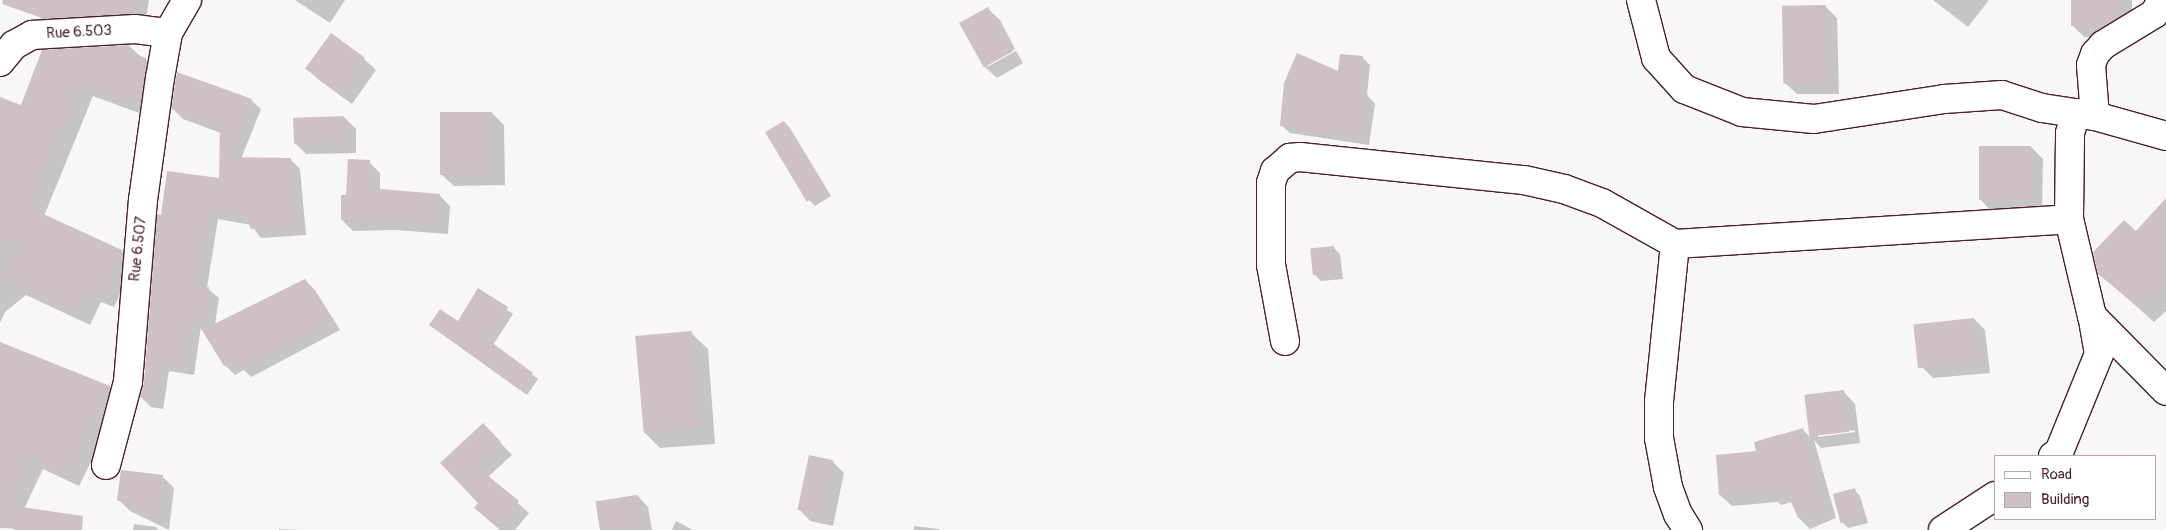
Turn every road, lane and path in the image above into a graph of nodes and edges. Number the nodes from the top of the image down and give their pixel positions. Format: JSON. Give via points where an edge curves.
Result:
{"nodes":[{"id":1,"x":187,"y":0,"type":"edge"},
{"id":2,"x":1641,"y":0,"type":"edge"},
{"id":3,"x":2162,"y":0,"type":"edge"},
{"id":4,"x":168,"y":33,"type":"junction"},
{"id":5,"x":0,"y":62,"type":"edge"},
{"id":6,"x":2086,"y":115,"type":"junction"},
{"id":7,"x":2166,"y":136,"type":"edge"},
{"id":8,"x":2069,"y":219,"type":"junction"},
{"id":9,"x":1675,"y":244,"type":"junction"},
{"id":10,"x":2092,"y":316,"type":"junction"},
{"id":11,"x":1285,"y":341,"type":"dead end"},
{"id":12,"x":2166,"y":391,"type":"edge"},
{"id":13,"x":2054,"y":455,"type":"edge"},
{"id":14,"x":106,"y":465,"type":"dead end"},
{"id":15,"x":1994,"y":497,"type":"edge"},
{"id":16,"x":1688,"y":530,"type":"edge"},
{"id":17,"x":1943,"y":530,"type":"edge"}],
"edges":[{"from":1,"to":4,"type":"street"},
{"from":2,"to":6,"type":"street","via":[[1656,58],[1684,89],[1742,112],[1814,119],[1944,99],[2002,95],[2042,108]]},
{"from":3,"to":6,"type":"street","via":[[2154,14],[2102,45],[2095,54]]},
{"from":4,"to":5,"type":"street","name":"Rue 6.503","via":[[135,29],[32,35],[14,45]]},
{"from":4,"to":14,"type":"street","name":"Rue 6.507","via":[[145,182],[128,382]]},
{"from":6,"to":7,"type":"street"},
{"from":6,"to":8,"type":"street","via":[[2070,133]]},
{"from":8,"to":9,"type":"street"},
{"from":8,"to":10,"type":"street"},
{"from":9,"to":11,"type":"street","via":[[1602,203],[1564,189],[1524,180],[1290,158],[1275,171],[1271,183],[1271,265]]},
{"from":9,"to":16,"type":"street","via":[[1658,402],[1659,438],[1668,487]]},
{"from":10,"to":12,"type":"street"},
{"from":10,"to":13,"type":"street","via":[[2100,354],[2059,452]]},
{"from":15,"to":17,"type":"street"}]}
